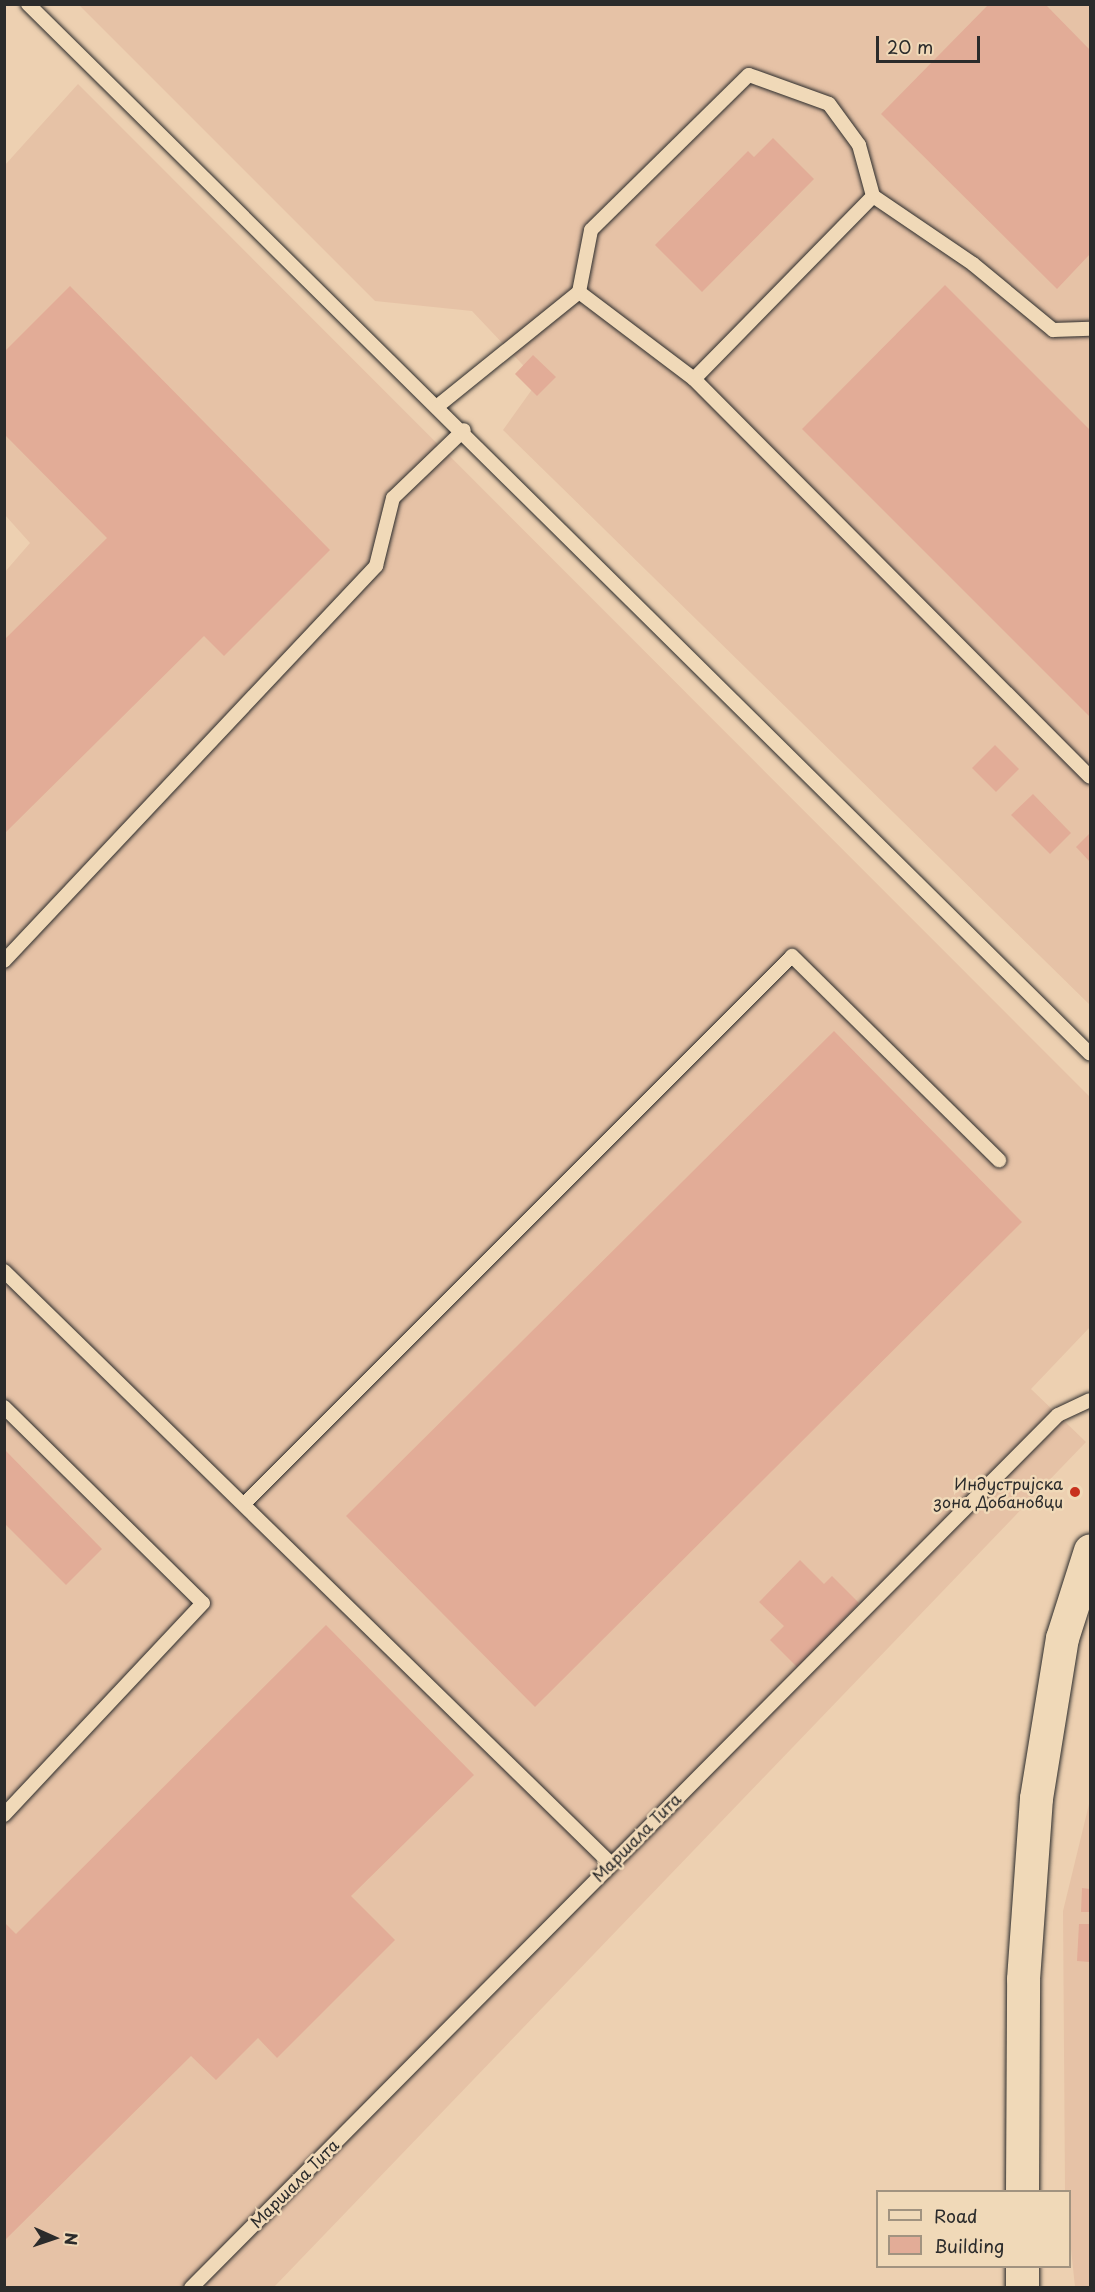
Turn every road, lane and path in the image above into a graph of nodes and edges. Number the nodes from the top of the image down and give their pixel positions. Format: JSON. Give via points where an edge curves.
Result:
{"nodes":[{"id":1,"x":28,"y":4,"type":"edge"},
{"id":2,"x":873,"y":196,"type":"junction"},
{"id":3,"x":579,"y":292,"type":"junction"},
{"id":4,"x":1090,"y":329,"type":"edge"},
{"id":5,"x":694,"y":379,"type":"junction"},
{"id":6,"x":439,"y":405,"type":"junction"},
{"id":7,"x":464,"y":430,"type":"junction"},
{"id":8,"x":1090,"y":777,"type":"edge"},
{"id":9,"x":4,"y":961,"type":"edge"},
{"id":10,"x":1090,"y":1054,"type":"edge"},
{"id":11,"x":999,"y":1160,"type":"dead end"},
{"id":12,"x":4,"y":1271,"type":"edge"},
{"id":13,"x":1090,"y":1400,"type":"edge"},
{"id":14,"x":4,"y":1407,"type":"edge"},
{"id":15,"x":244,"y":1504,"type":"junction"},
{"id":16,"x":1088,"y":1564,"type":"edge"},
{"id":17,"x":4,"y":1815,"type":"edge"},
{"id":18,"x":610,"y":1863,"type":"junction"},
{"id":19,"x":1022,"y":2190,"type":"edge"},
{"id":20,"x":1022,"y":2268,"type":"edge"},
{"id":21,"x":191,"y":2288,"type":"edge"},
{"id":22,"x":1022,"y":2288,"type":"edge"}],
"edges":[{"from":1,"to":6,"type":"lane"},
{"from":2,"to":3,"type":"lane","via":[[859,146],[830,104],[749,75],[591,230]]},
{"from":2,"to":4,"type":"lane","via":[[973,264],[1053,330]]},
{"from":2,"to":5,"type":"lane"},
{"from":3,"to":5,"type":"lane"},
{"from":3,"to":6,"type":"lane"},
{"from":5,"to":8,"type":"lane"},
{"from":6,"to":7,"type":"lane"},
{"from":7,"to":9,"type":"lane","via":[[393,498],[376,566]]},
{"from":7,"to":10,"type":"lane"},
{"from":11,"to":15,"type":"lane","via":[[792,956]]},
{"from":12,"to":15,"type":"lane"},
{"from":13,"to":18,"type":"lane","name":"Маршала Тита","via":[[1058,1415]]},
{"from":14,"to":17,"type":"lane","via":[[203,1603]]},
{"from":15,"to":18,"type":"lane"},
{"from":16,"to":19,"type":"main road","via":[[1062,1638],[1036,1798],[1023,1979]]},
{"from":18,"to":21,"type":"lane","name":"Маршала Тита"},
{"from":20,"to":22,"type":"main road"}]}
